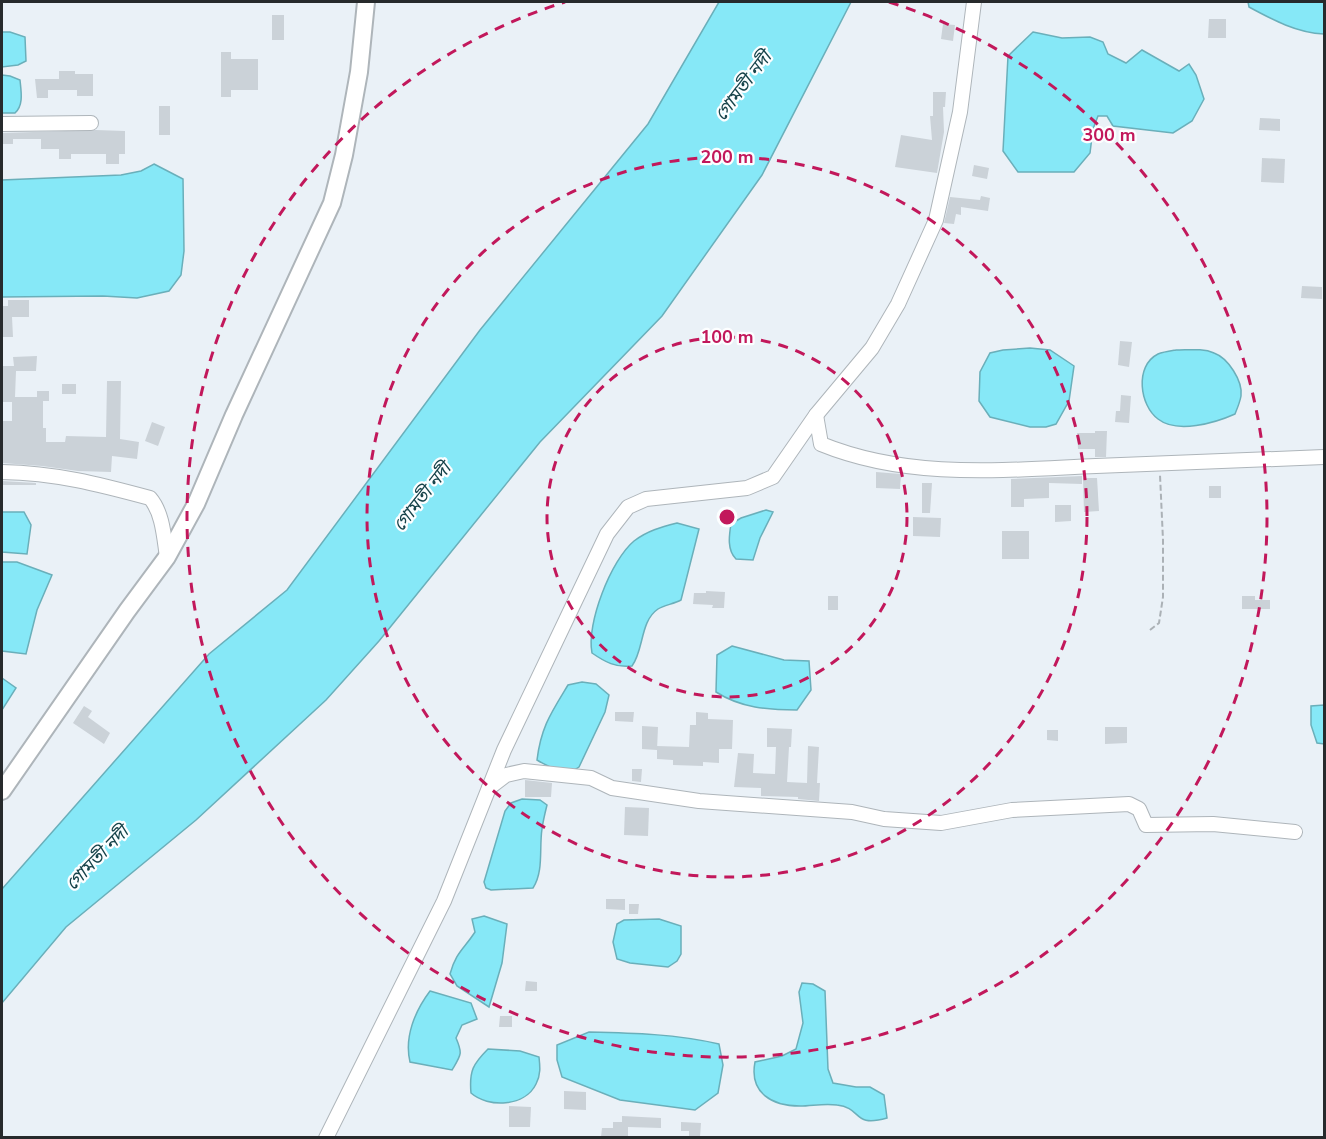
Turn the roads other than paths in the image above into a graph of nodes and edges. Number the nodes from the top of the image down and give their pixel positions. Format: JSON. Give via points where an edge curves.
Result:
{"nodes":[{"id":1,"x":366,"y":2,"type":"edge"},
{"id":2,"x":974,"y":2,"type":"edge"},
{"id":3,"x":91,"y":123,"type":"dead end"},
{"id":4,"x":2,"y":124,"type":"edge"},
{"id":5,"x":816,"y":415,"type":"junction"},
{"id":6,"x":821,"y":444,"type":"junction"},
{"id":7,"x":795,"y":448,"type":"junction"},
{"id":8,"x":1324,"y":457,"type":"edge"},
{"id":9,"x":2,"y":472,"type":"edge"},
{"id":10,"x":167,"y":556,"type":"junction"},
{"id":11,"x":489,"y":788,"type":"junction"},
{"id":12,"x":2,"y":790,"type":"edge"},
{"id":13,"x":1295,"y":832,"type":"dead end"},
{"id":14,"x":326,"y":1137,"type":"edge"}],
"edges":[{"from":1,"to":10,"type":"main road","via":[[344,155],[332,202],[196,504]]},
{"from":2,"to":5,"type":"street","via":[[960,112],[936,220],[898,304],[872,348]]},
{"from":3,"to":4,"type":"street"},
{"from":5,"to":6,"type":"street"},
{"from":5,"to":7,"type":"street"},
{"from":6,"to":7,"type":"street"},
{"from":6,"to":8,"type":"street","via":[[888,464],[957,472]]},
{"from":7,"to":11,"type":"street","via":[[773,477],[747,488],[646,499],[628,507],[608,534],[556,637]]},
{"from":9,"to":10,"type":"street","via":[[86,481],[150,498],[163,528]]},
{"from":10,"to":12,"type":"main road"},
{"from":11,"to":13,"type":"street","via":[[506,776],[524,771],[591,778],[612,788],[699,801],[852,812],[918,822],[950,822],[1012,810],[1129,804],[1139,808],[1146,825],[1213,824]]},
{"from":11,"to":14,"type":"street","via":[[444,901]]}]}
